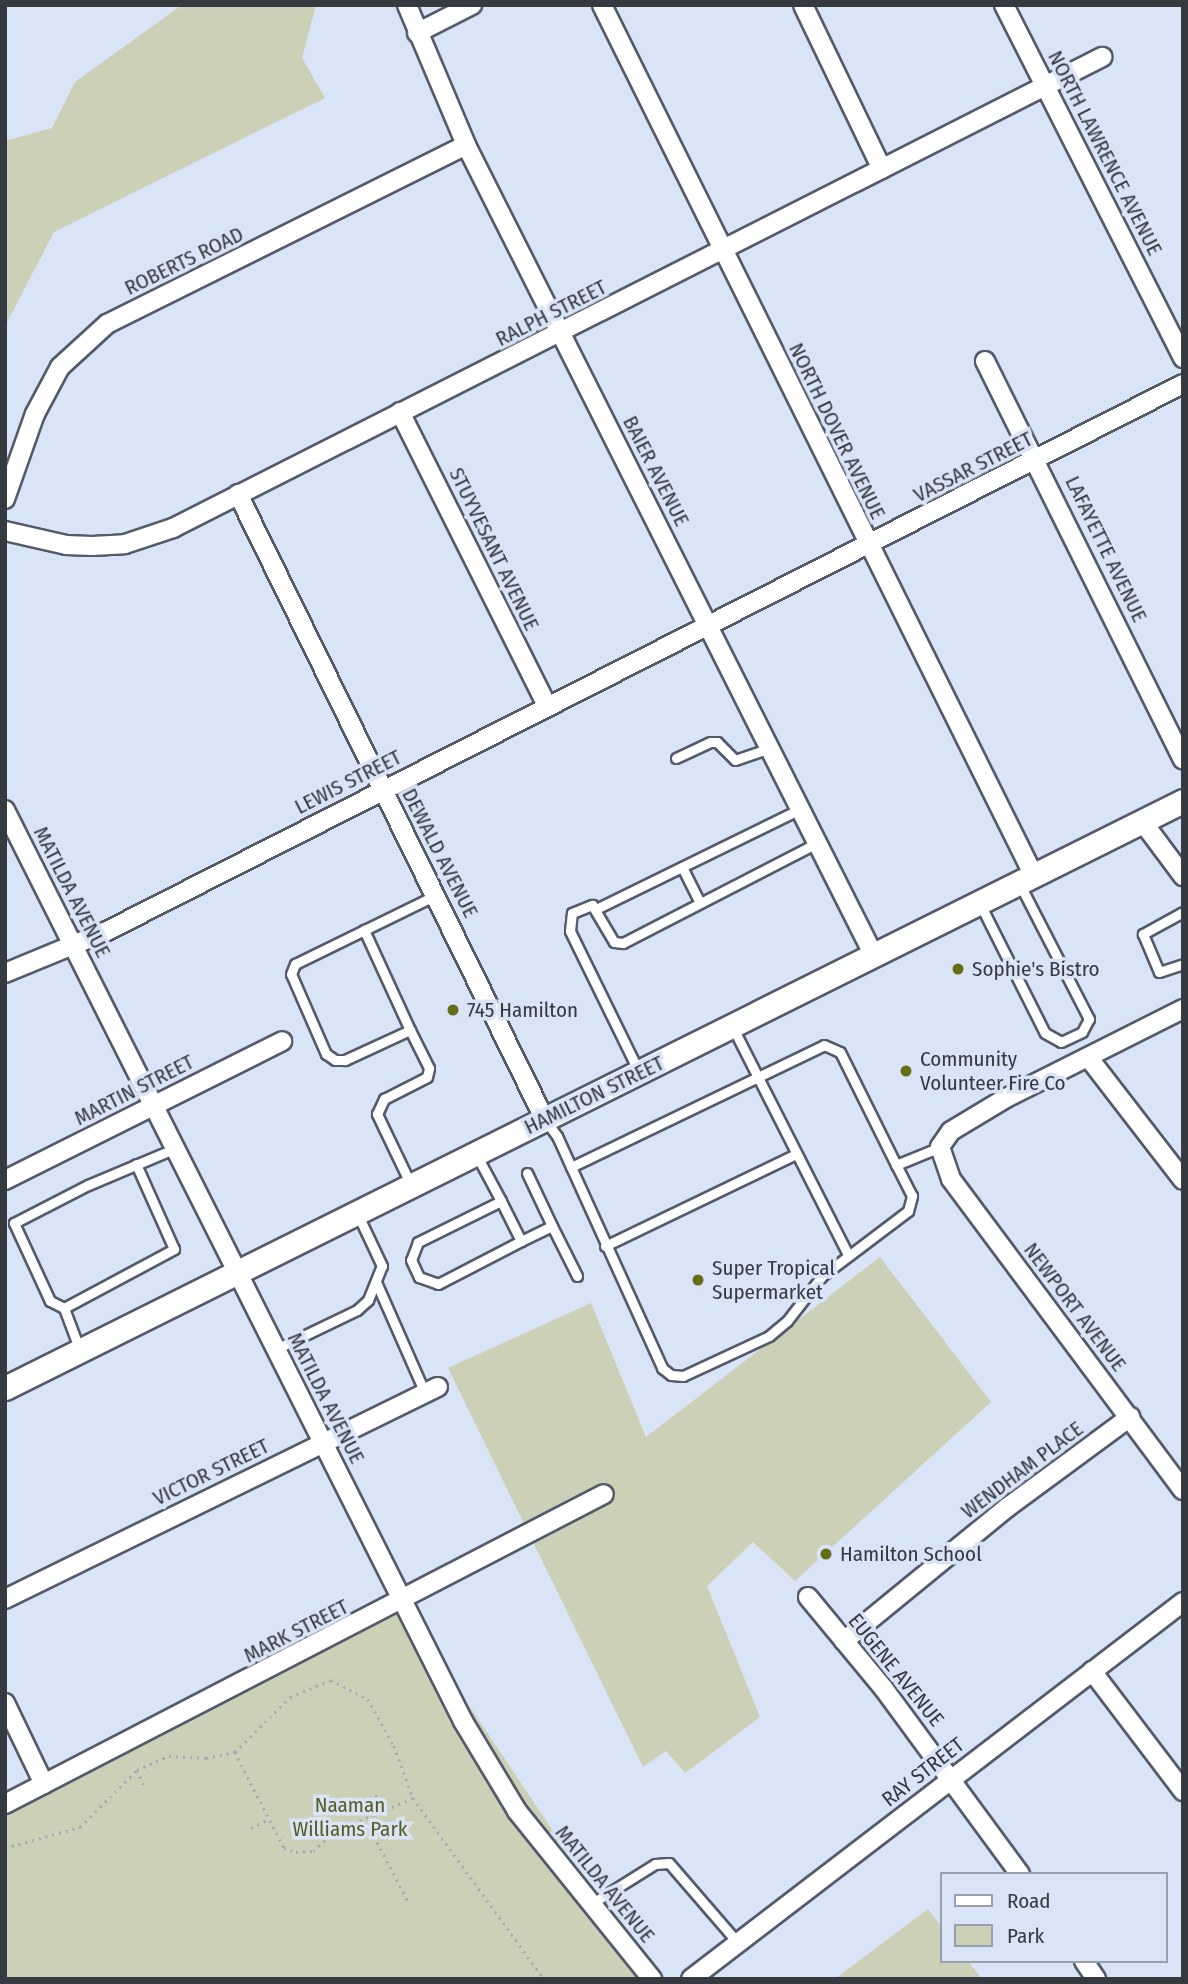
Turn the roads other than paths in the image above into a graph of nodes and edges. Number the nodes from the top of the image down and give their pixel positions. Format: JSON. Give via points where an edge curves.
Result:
{"nodes":[{"id":1,"x":407,"y":5,"type":"edge"},
{"id":2,"x":472,"y":5,"type":"edge"},
{"id":3,"x":602,"y":5,"type":"edge"},
{"id":4,"x":803,"y":5,"type":"edge"},
{"id":5,"x":1004,"y":5,"type":"edge"},
{"id":6,"x":416,"y":33,"type":"junction"},
{"id":7,"x":1102,"y":57,"type":"dead end"},
{"id":8,"x":1046,"y":86,"type":"junction"},
{"id":9,"x":466,"y":145,"type":"junction"},
{"id":10,"x":883,"y":169,"type":"junction"},
{"id":11,"x":723,"y":250,"type":"junction"},
{"id":12,"x":561,"y":334,"type":"junction"},
{"id":13,"x":1183,"y":358,"type":"edge"},
{"id":14,"x":985,"y":361,"type":"dead end"},
{"id":15,"x":1183,"y":384,"type":"edge"},
{"id":16,"x":400,"y":412,"type":"junction"},
{"id":17,"x":1037,"y":460,"type":"junction"},
{"id":18,"x":238,"y":494,"type":"junction"},
{"id":19,"x":5,"y":499,"type":"edge"},
{"id":20,"x":5,"y":531,"type":"edge"},
{"id":21,"x":867,"y":547,"type":"junction"},
{"id":22,"x":708,"y":626,"type":"junction"},
{"id":23,"x":547,"y":706,"type":"junction"},
{"id":24,"x":769,"y":748,"type":"junction"},
{"id":25,"x":676,"y":758,"type":"dead end"},
{"id":26,"x":1183,"y":759,"type":"edge"},
{"id":27,"x":383,"y":790,"type":"junction"},
{"id":28,"x":1183,"y":801,"type":"edge"},
{"id":29,"x":800,"y":809,"type":"junction"},
{"id":30,"x":5,"y":810,"type":"edge"},
{"id":31,"x":1142,"y":821,"type":"junction"},
{"id":32,"x":817,"y":843,"type":"junction"},
{"id":33,"x":682,"y":867,"type":"junction"},
{"id":34,"x":1183,"y":876,"type":"edge"},
{"id":35,"x":1026,"y":879,"type":"junction"},
{"id":36,"x":436,"y":895,"type":"junction"},
{"id":37,"x":979,"y":902,"type":"junction"},
{"id":38,"x":700,"y":903,"type":"junction"},
{"id":39,"x":596,"y":909,"type":"junction"},
{"id":40,"x":1183,"y":912,"type":"edge"},
{"id":41,"x":364,"y":930,"type":"junction"},
{"id":42,"x":72,"y":944,"type":"junction"},
{"id":43,"x":873,"y":954,"type":"junction"},
{"id":44,"x":1183,"y":964,"type":"edge"},
{"id":45,"x":5,"y":973,"type":"edge"},
{"id":46,"x":1183,"y":1009,"type":"edge"},
{"id":47,"x":732,"y":1026,"type":"junction"},
{"id":48,"x":410,"y":1030,"type":"junction"},
{"id":49,"x":282,"y":1041,"type":"dead end"},
{"id":50,"x":1088,"y":1057,"type":"junction"},
{"id":51,"x":639,"y":1073,"type":"junction"},
{"id":52,"x":757,"y":1077,"type":"junction"},
{"id":53,"x":154,"y":1105,"type":"junction"},
{"id":54,"x":545,"y":1120,"type":"junction"},
{"id":55,"x":940,"y":1147,"type":"junction"},
{"id":56,"x":176,"y":1148,"type":"junction"},
{"id":57,"x":476,"y":1154,"type":"junction"},
{"id":58,"x":796,"y":1154,"type":"junction"},
{"id":59,"x":136,"y":1164,"type":"junction"},
{"id":60,"x":896,"y":1165,"type":"junction"},
{"id":61,"x":571,"y":1167,"type":"junction"},
{"id":62,"x":527,"y":1173,"type":"dead end"},
{"id":63,"x":5,"y":1180,"type":"edge"},
{"id":64,"x":1183,"y":1180,"type":"edge"},
{"id":65,"x":412,"y":1186,"type":"junction"},
{"id":66,"x":501,"y":1201,"type":"junction"},
{"id":67,"x":357,"y":1213,"type":"junction"},
{"id":68,"x":552,"y":1226,"type":"junction"},
{"id":69,"x":521,"y":1241,"type":"junction"},
{"id":70,"x":605,"y":1246,"type":"junction"},
{"id":71,"x":848,"y":1255,"type":"junction"},
{"id":72,"x":238,"y":1273,"type":"junction"},
{"id":73,"x":577,"y":1276,"type":"dead end"},
{"id":74,"x":376,"y":1282,"type":"junction"},
{"id":75,"x":64,"y":1308,"type":"junction"},
{"id":76,"x":276,"y":1349,"type":"junction"},
{"id":77,"x":79,"y":1350,"type":"junction"},
{"id":78,"x":5,"y":1388,"type":"edge"},
{"id":79,"x":431,"y":1390,"type":"joint"},
{"id":80,"x":1130,"y":1417,"type":"junction"},
{"id":81,"x":322,"y":1442,"type":"junction"},
{"id":82,"x":1183,"y":1490,"type":"edge"},
{"id":83,"x":604,"y":1494,"type":"dead end"},
{"id":84,"x":807,"y":1597,"type":"dead end"},
{"id":85,"x":5,"y":1599,"type":"edge"},
{"id":86,"x":403,"y":1602,"type":"junction"},
{"id":87,"x":1183,"y":1602,"type":"edge"},
{"id":88,"x":844,"y":1641,"type":"junction"},
{"id":89,"x":1092,"y":1671,"type":"junction"},
{"id":90,"x":5,"y":1703,"type":"edge"},
{"id":91,"x":951,"y":1778,"type":"junction"},
{"id":92,"x":44,"y":1784,"type":"junction"},
{"id":93,"x":1183,"y":1791,"type":"edge"},
{"id":94,"x":5,"y":1804,"type":"edge"},
{"id":95,"x":1019,"y":1872,"type":"edge"},
{"id":96,"x":591,"y":1903,"type":"junction"},
{"id":97,"x":738,"y":1944,"type":"junction"},
{"id":98,"x":1085,"y":1963,"type":"edge"},
{"id":99,"x":652,"y":1979,"type":"edge"},
{"id":100,"x":691,"y":1979,"type":"edge"},
{"id":101,"x":1096,"y":1979,"type":"edge"}],
"edges":[{"from":1,"to":6,"type":"street","name":"BAIER AVENUE"},
{"from":2,"to":6,"type":"street"},
{"from":3,"to":11,"type":"street","name":"NORTH DOVER AVENUE"},
{"from":4,"to":10,"type":"street"},
{"from":5,"to":8,"type":"street","name":"NORTH LAWRENCE AVENUE"},
{"from":6,"to":9,"type":"street","name":"BAIER AVENUE"},
{"from":7,"to":8,"type":"street","name":"RALPH STREET"},
{"from":8,"to":10,"type":"street","name":"RALPH STREET"},
{"from":8,"to":13,"type":"street","name":"NORTH LAWRENCE AVENUE"},
{"from":9,"to":12,"type":"street","name":"BAIER AVENUE"},
{"from":9,"to":19,"type":"street","name":"ROBERTS ROAD","via":[[107,324],[60,367],[35,414]]},
{"from":10,"to":11,"type":"street","name":"RALPH STREET"},
{"from":11,"to":12,"type":"street","name":"RALPH STREET"},
{"from":11,"to":21,"type":"street","name":"NORTH DOVER AVENUE"},
{"from":12,"to":16,"type":"street","name":"RALPH STREET"},
{"from":12,"to":22,"type":"street","name":"BAIER AVENUE"},
{"from":14,"to":17,"type":"street","name":"LAFAYETTE AVENUE"},
{"from":15,"to":17,"type":"street","name":"VASSAR STREET"},
{"from":16,"to":18,"type":"street","name":"RALPH STREET"},
{"from":16,"to":23,"type":"street","name":"STUYVESANT AVENUE"},
{"from":17,"to":21,"type":"street","name":"VASSAR STREET"},
{"from":17,"to":26,"type":"street","name":"LAFAYETTE AVENUE"},
{"from":18,"to":20,"type":"street","name":"RALPH STREET","via":[[173,528],[125,544],[66,545]]},
{"from":18,"to":27,"type":"street","name":"DEWALD AVENUE"},
{"from":21,"to":22,"type":"street","name":"VASSAR STREET"},
{"from":21,"to":35,"type":"street","name":"NORTH DOVER AVENUE"},
{"from":22,"to":23,"type":"street","name":"LEWIS STREET"},
{"from":22,"to":24,"type":"street","name":"BAIER AVENUE"},
{"from":23,"to":27,"type":"street","name":"LEWIS STREET"},
{"from":24,"to":25,"type":"lane","via":[[744,761],[710,743]]},
{"from":24,"to":29,"type":"street","name":"BAIER AVENUE"},
{"from":27,"to":36,"type":"street","name":"DEWALD AVENUE"},
{"from":27,"to":42,"type":"street","name":"LEWIS STREET","via":[[107,931]]},
{"from":28,"to":31,"type":"street","name":"HAMILTON STREET"},
{"from":29,"to":32,"type":"street","name":"BAIER AVENUE"},
{"from":29,"to":33,"type":"lane"},
{"from":30,"to":42,"type":"street","name":"MATILDA AVENUE"},
{"from":31,"to":34,"type":"street"},
{"from":31,"to":35,"type":"street","name":"HAMILTON STREET"},
{"from":32,"to":38,"type":"lane"},
{"from":32,"to":43,"type":"street","name":"BAIER AVENUE"},
{"from":33,"to":38,"type":"lane"},
{"from":33,"to":39,"type":"lane"},
{"from":35,"to":37,"type":"street","name":"HAMILTON STREET"},
{"from":35,"to":37,"type":"lane","via":[[1089,1019],[1082,1032],[1061,1042],[1051,1040]]},
{"from":36,"to":41,"type":"lane"},
{"from":36,"to":54,"type":"street","name":"DEWALD AVENUE"},
{"from":37,"to":43,"type":"street","name":"HAMILTON STREET"},
{"from":38,"to":39,"type":"lane","via":[[618,944]]},
{"from":39,"to":51,"type":"lane","via":[[578,907],[568,925]]},
{"from":40,"to":44,"type":"lane","via":[[1143,934],[1159,972]]},
{"from":41,"to":48,"type":"lane"},
{"from":41,"to":48,"type":"lane","via":[[295,964],[292,985],[326,1054],[335,1060],[345,1060]]},
{"from":42,"to":45,"type":"street","name":"LEWIS STREET"},
{"from":42,"to":53,"type":"street","name":"MATILDA AVENUE"},
{"from":43,"to":47,"type":"street","name":"HAMILTON STREET"},
{"from":46,"to":50,"type":"street"},
{"from":47,"to":51,"type":"street","name":"HAMILTON STREET"},
{"from":47,"to":52,"type":"lane"},
{"from":48,"to":65,"type":"lane","via":[[429,1068],[427,1077],[384,1099],[377,1114]]},
{"from":49,"to":53,"type":"street","name":"MARTIN STREET"},
{"from":50,"to":55,"type":"street","via":[[951,1131]]},
{"from":50,"to":64,"type":"street"},
{"from":51,"to":54,"type":"street","name":"HAMILTON STREET"},
{"from":52,"to":58,"type":"lane"},
{"from":52,"to":60,"type":"lane","via":[[824,1045],[833,1046]]},
{"from":52,"to":61,"type":"lane"},
{"from":53,"to":56,"type":"street","name":"MATILDA AVENUE"},
{"from":53,"to":63,"type":"street","name":"MARTIN STREET"},
{"from":54,"to":57,"type":"street","name":"HAMILTON STREET"},
{"from":54,"to":61,"type":"lane"},
{"from":55,"to":60,"type":"lane"},
{"from":55,"to":80,"type":"street","name":"NEWPORT AVENUE","via":[[951,1179]]},
{"from":56,"to":59,"type":"lane"},
{"from":56,"to":72,"type":"street","name":"MATILDA AVENUE"},
{"from":57,"to":65,"type":"street","name":"HAMILTON STREET"},
{"from":57,"to":66,"type":"lane"},
{"from":58,"to":70,"type":"lane"},
{"from":58,"to":71,"type":"lane"},
{"from":59,"to":75,"type":"lane","via":[[174,1249]]},
{"from":59,"to":75,"type":"lane","via":[[14,1223],[50,1301]]},
{"from":60,"to":71,"type":"lane","via":[[912,1204]]},
{"from":61,"to":70,"type":"lane"},
{"from":62,"to":68,"type":"lane"},
{"from":65,"to":67,"type":"street","name":"HAMILTON STREET"},
{"from":66,"to":69,"type":"lane"},
{"from":66,"to":69,"type":"lane","via":[[418,1242],[411,1260],[419,1277],[438,1284]]},
{"from":67,"to":72,"type":"street","name":"HAMILTON STREET"},
{"from":67,"to":74,"type":"lane","via":[[382,1266]]},
{"from":68,"to":69,"type":"lane"},
{"from":68,"to":73,"type":"lane"},
{"from":70,"to":71,"type":"lane","via":[[662,1368],[683,1376],[769,1336],[787,1321],[822,1276]]},
{"from":72,"to":76,"type":"street","name":"MATILDA AVENUE"},
{"from":72,"to":77,"type":"street","name":"HAMILTON STREET"},
{"from":74,"to":76,"type":"lane","via":[[357,1310]]},
{"from":74,"to":79,"type":"lane"},
{"from":75,"to":77,"type":"lane"},
{"from":76,"to":81,"type":"street","name":"MATILDA AVENUE"},
{"from":77,"to":78,"type":"street","name":"HAMILTON STREET"},
{"from":79,"to":81,"type":"street","name":"VICTOR STREET"},
{"from":80,"to":82,"type":"street","name":"NEWPORT AVENUE"},
{"from":80,"to":88,"type":"street","name":"WENDHAM PLACE","via":[[1008,1507]]},
{"from":81,"to":85,"type":"street","name":"VICTOR STREET"},
{"from":81,"to":86,"type":"street","name":"MATILDA AVENUE"},
{"from":83,"to":86,"type":"street","name":"MARK STREET"},
{"from":84,"to":88,"type":"street","name":"EUGENE AVENUE"},
{"from":86,"to":92,"type":"street","name":"MARK STREET"},
{"from":86,"to":96,"type":"street","name":"MATILDA AVENUE","via":[[486,1762],[517,1811]]},
{"from":87,"to":89,"type":"street","name":"RAY STREET"},
{"from":88,"to":91,"type":"street","name":"EUGENE AVENUE"},
{"from":89,"to":91,"type":"street","name":"RAY STREET"},
{"from":89,"to":93,"type":"street"},
{"from":90,"to":92,"type":"street"},
{"from":91,"to":95,"type":"street","name":"EUGENE AVENUE"},
{"from":91,"to":97,"type":"street","name":"RAY STREET"},
{"from":92,"to":94,"type":"street","name":"MARK STREET"},
{"from":96,"to":97,"type":"lane","via":[[655,1864],[669,1863]]},
{"from":96,"to":99,"type":"street","name":"MATILDA AVENUE"},
{"from":97,"to":100,"type":"street","name":"RAY STREET"},
{"from":98,"to":101,"type":"street"}]}
